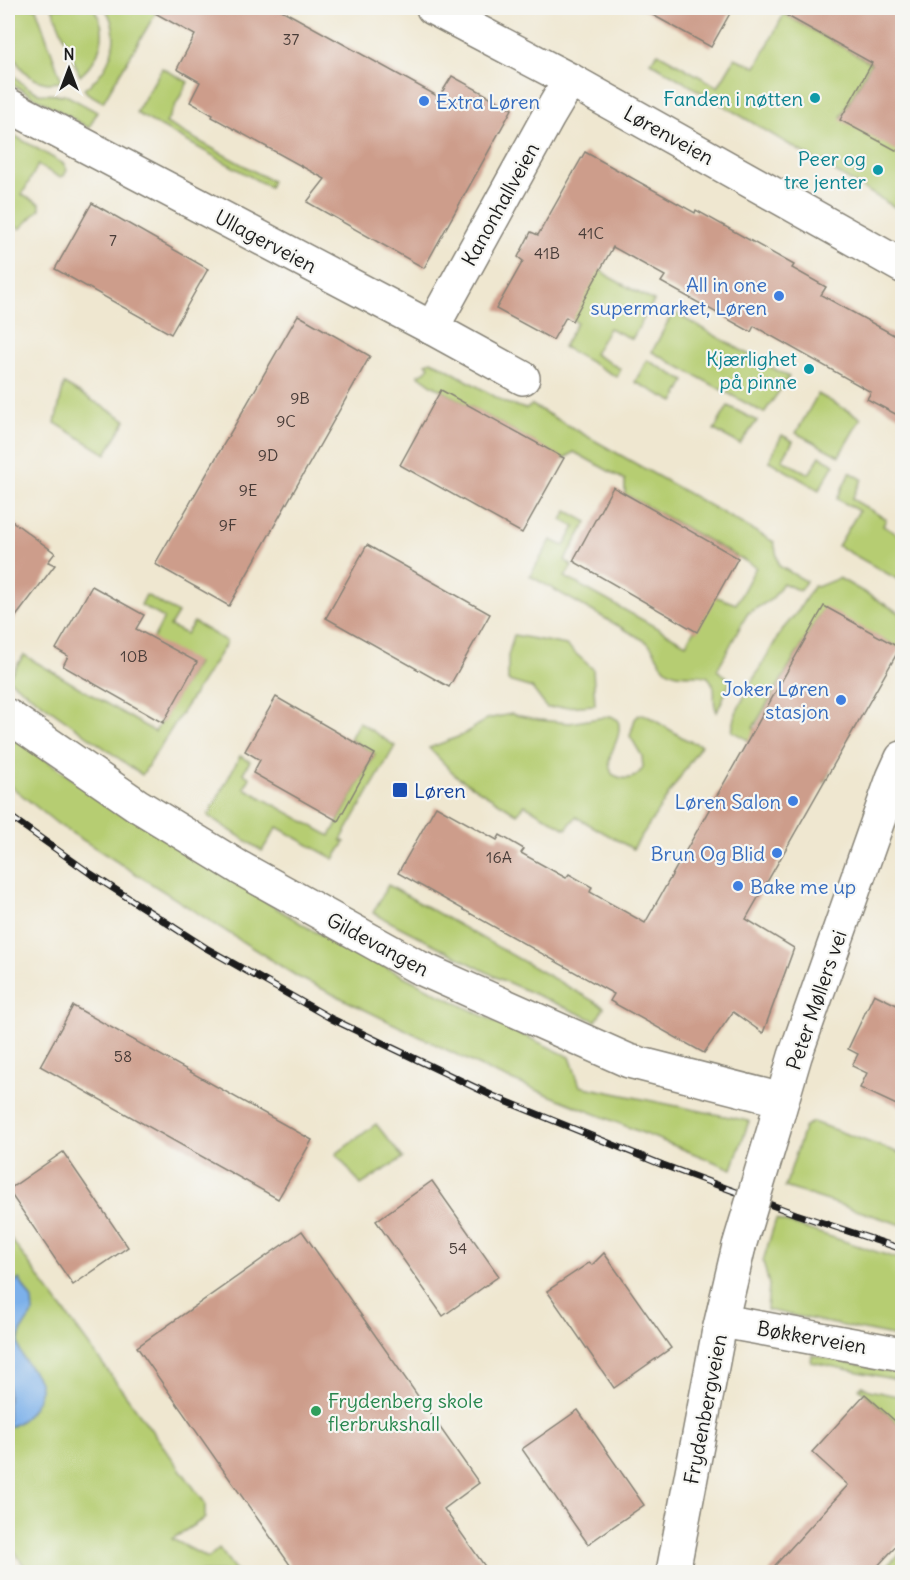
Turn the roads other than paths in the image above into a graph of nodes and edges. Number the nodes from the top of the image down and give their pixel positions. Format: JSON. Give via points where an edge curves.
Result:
{"nodes":[{"id":1,"x":434,"y":8,"type":"edge"},
{"id":2,"x":570,"y":80,"type":"junction"},
{"id":3,"x":8,"y":105,"type":"edge"},
{"id":4,"x":903,"y":266,"type":"edge"},
{"id":5,"x":432,"y":328,"type":"junction"},
{"id":6,"x":523,"y":378,"type":"dead end"},
{"id":7,"x":8,"y":716,"type":"edge"},
{"id":8,"x":903,"y":758,"type":"edge"},
{"id":9,"x":778,"y":1113,"type":"junction"},
{"id":10,"x":739,"y":1246,"type":"joint"},
{"id":11,"x":722,"y":1321,"type":"junction"},
{"id":12,"x":903,"y":1354,"type":"edge"},
{"id":13,"x":673,"y":1572,"type":"edge"}],
"edges":[{"from":1,"to":2,"type":"street","name":"Lørenveien"},
{"from":2,"to":4,"type":"street","name":"Lørenveien"},
{"from":2,"to":5,"type":"street","name":"Kanonhallveien"},
{"from":3,"to":5,"type":"street","name":"Ullagerveien"},
{"from":5,"to":6,"type":"street","name":"Ullagerveien"},
{"from":7,"to":9,"type":"street","name":"Gildevangen","via":[[147,811],[240,868],[418,967],[629,1061]]},
{"from":8,"to":9,"type":"street","name":"Peter Møllers vei"},
{"from":9,"to":10,"type":"street","name":"Peter Møllers vei","bridge":true},
{"from":10,"to":11,"type":"street","name":"Frydenbergveien"},
{"from":11,"to":12,"type":"street","name":"Bøkkerveien"},
{"from":11,"to":13,"type":"street","name":"Frydenbergveien"}]}
